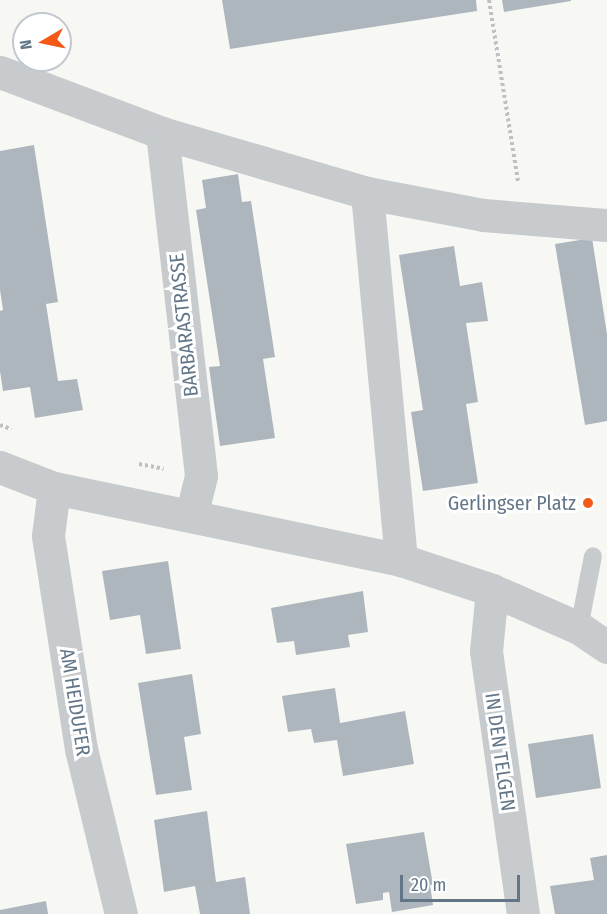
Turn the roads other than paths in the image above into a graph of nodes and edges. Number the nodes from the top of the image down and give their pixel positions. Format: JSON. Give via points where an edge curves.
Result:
{"nodes":[{"id":1,"x":0,"y":72,"type":"edge"},
{"id":2,"x":162,"y":133,"type":"junction"},
{"id":3,"x":367,"y":194,"type":"junction"},
{"id":4,"x":607,"y":225,"type":"edge"},
{"id":5,"x":0,"y":466,"type":"edge"},
{"id":6,"x":54,"y":488,"type":"junction"},
{"id":7,"x":191,"y":516,"type":"junction"},
{"id":8,"x":593,"y":556,"type":"dead end"},
{"id":9,"x":401,"y":560,"type":"junction"},
{"id":10,"x":492,"y":590,"type":"junction"},
{"id":11,"x":579,"y":628,"type":"junction"},
{"id":12,"x":607,"y":647,"type":"edge"},
{"id":13,"x":121,"y":914,"type":"edge"},
{"id":14,"x":523,"y":914,"type":"edge"}],
"edges":[{"from":1,"to":2,"type":"street"},
{"from":2,"to":3,"type":"street"},
{"from":2,"to":7,"type":"street","name":"BARBARASTRASSE","via":[[201,476]]},
{"from":3,"to":4,"type":"street","via":[[483,215]]},
{"from":3,"to":9,"type":"street"},
{"from":5,"to":6,"type":"street"},
{"from":6,"to":7,"type":"street"},
{"from":6,"to":13,"type":"street","name":"AM HEIDUFER","via":[[48,536],[81,749]]},
{"from":7,"to":9,"type":"street"},
{"from":8,"to":11,"type":"lane"},
{"from":9,"to":10,"type":"street"},
{"from":10,"to":11,"type":"street"},
{"from":10,"to":14,"type":"street","name":"IN DEN TELGEN","via":[[486,651]]},
{"from":11,"to":12,"type":"street"}]}
